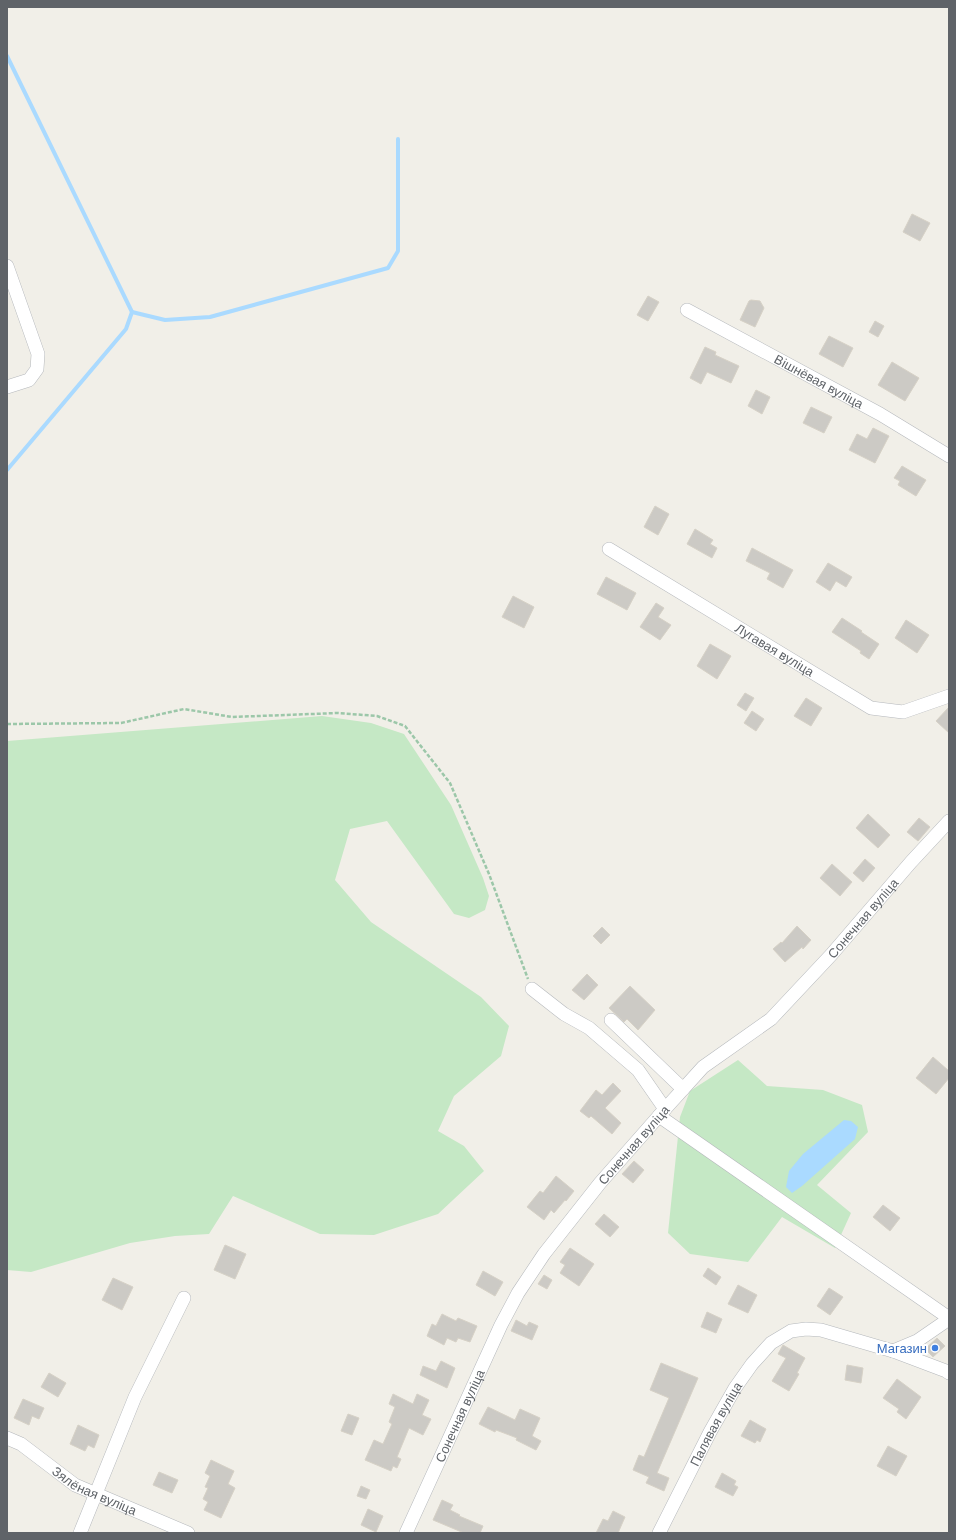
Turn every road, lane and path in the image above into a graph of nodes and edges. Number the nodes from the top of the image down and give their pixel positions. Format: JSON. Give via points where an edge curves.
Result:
{"nodes":[{"id":1,"x":7,"y":266,"type":"edge"},
{"id":2,"x":686,"y":310,"type":"dead end"},
{"id":3,"x":7,"y":387,"type":"edge"},
{"id":4,"x":949,"y":456,"type":"edge"},
{"id":5,"x":609,"y":548,"type":"dead end"},
{"id":6,"x":949,"y":696,"type":"edge"},
{"id":7,"x":7,"y":724,"type":"edge"},
{"id":8,"x":949,"y":821,"type":"edge"},
{"id":9,"x":532,"y":989,"type":"joint"},
{"id":10,"x":611,"y":1020,"type":"dead end"},
{"id":11,"x":683,"y":1089,"type":"junction"},
{"id":12,"x":662,"y":1112,"type":"junction"},
{"id":13,"x":184,"y":1298,"type":"dead end"},
{"id":14,"x":949,"y":1318,"type":"edge"},
{"id":15,"x":893,"y":1351,"type":"junction"},
{"id":16,"x":949,"y":1374,"type":"edge"},
{"id":17,"x":7,"y":1438,"type":"edge"},
{"id":18,"x":96,"y":1494,"type":"junction"},
{"id":19,"x":80,"y":1533,"type":"edge"},
{"id":20,"x":188,"y":1533,"type":"edge"},
{"id":21,"x":406,"y":1533,"type":"edge"},
{"id":22,"x":659,"y":1533,"type":"edge"}],
"edges":[{"from":1,"to":3,"type":"street","via":[[38,354],[37,369],[29,380]]},
{"from":2,"to":4,"type":"street","name":"Вішнёвая вуліца","via":[[880,414]]},
{"from":5,"to":6,"type":"street","name":"Лугавая вуліца","via":[[871,708],[903,712]]},
{"from":7,"to":9,"type":"path","via":[[122,722],[184,709],[232,717],[338,713],[377,716],[405,726],[450,783],[489,874]]},
{"from":8,"to":11,"type":"street","name":"Сонечная вуліца","via":[[832,955],[771,1018],[703,1067]]},
{"from":9,"to":12,"type":"street","via":[[564,1014],[589,1028],[638,1070]]},
{"from":10,"to":11,"type":"street"},
{"from":11,"to":12,"type":"street","name":"Сонечная вуліца"},
{"from":12,"to":14,"type":"street"},
{"from":12,"to":21,"type":"street","name":"Сонечная вуліца","via":[[600,1183],[544,1254],[518,1293]]},
{"from":13,"to":18,"type":"street","via":[[136,1397]]},
{"from":14,"to":15,"type":"street","via":[[917,1341]]},
{"from":15,"to":16,"type":"street"},
{"from":15,"to":22,"type":"street","name":"Палявая вуліца","via":[[821,1330],[806,1329],[791,1331],[770,1343],[735,1388]]},
{"from":17,"to":18,"type":"street","name":"Зялёная вуліца","via":[[21,1444],[75,1485]]},
{"from":18,"to":19,"type":"street"},
{"from":18,"to":20,"type":"street","name":"Зялёная вуліца"}]}
